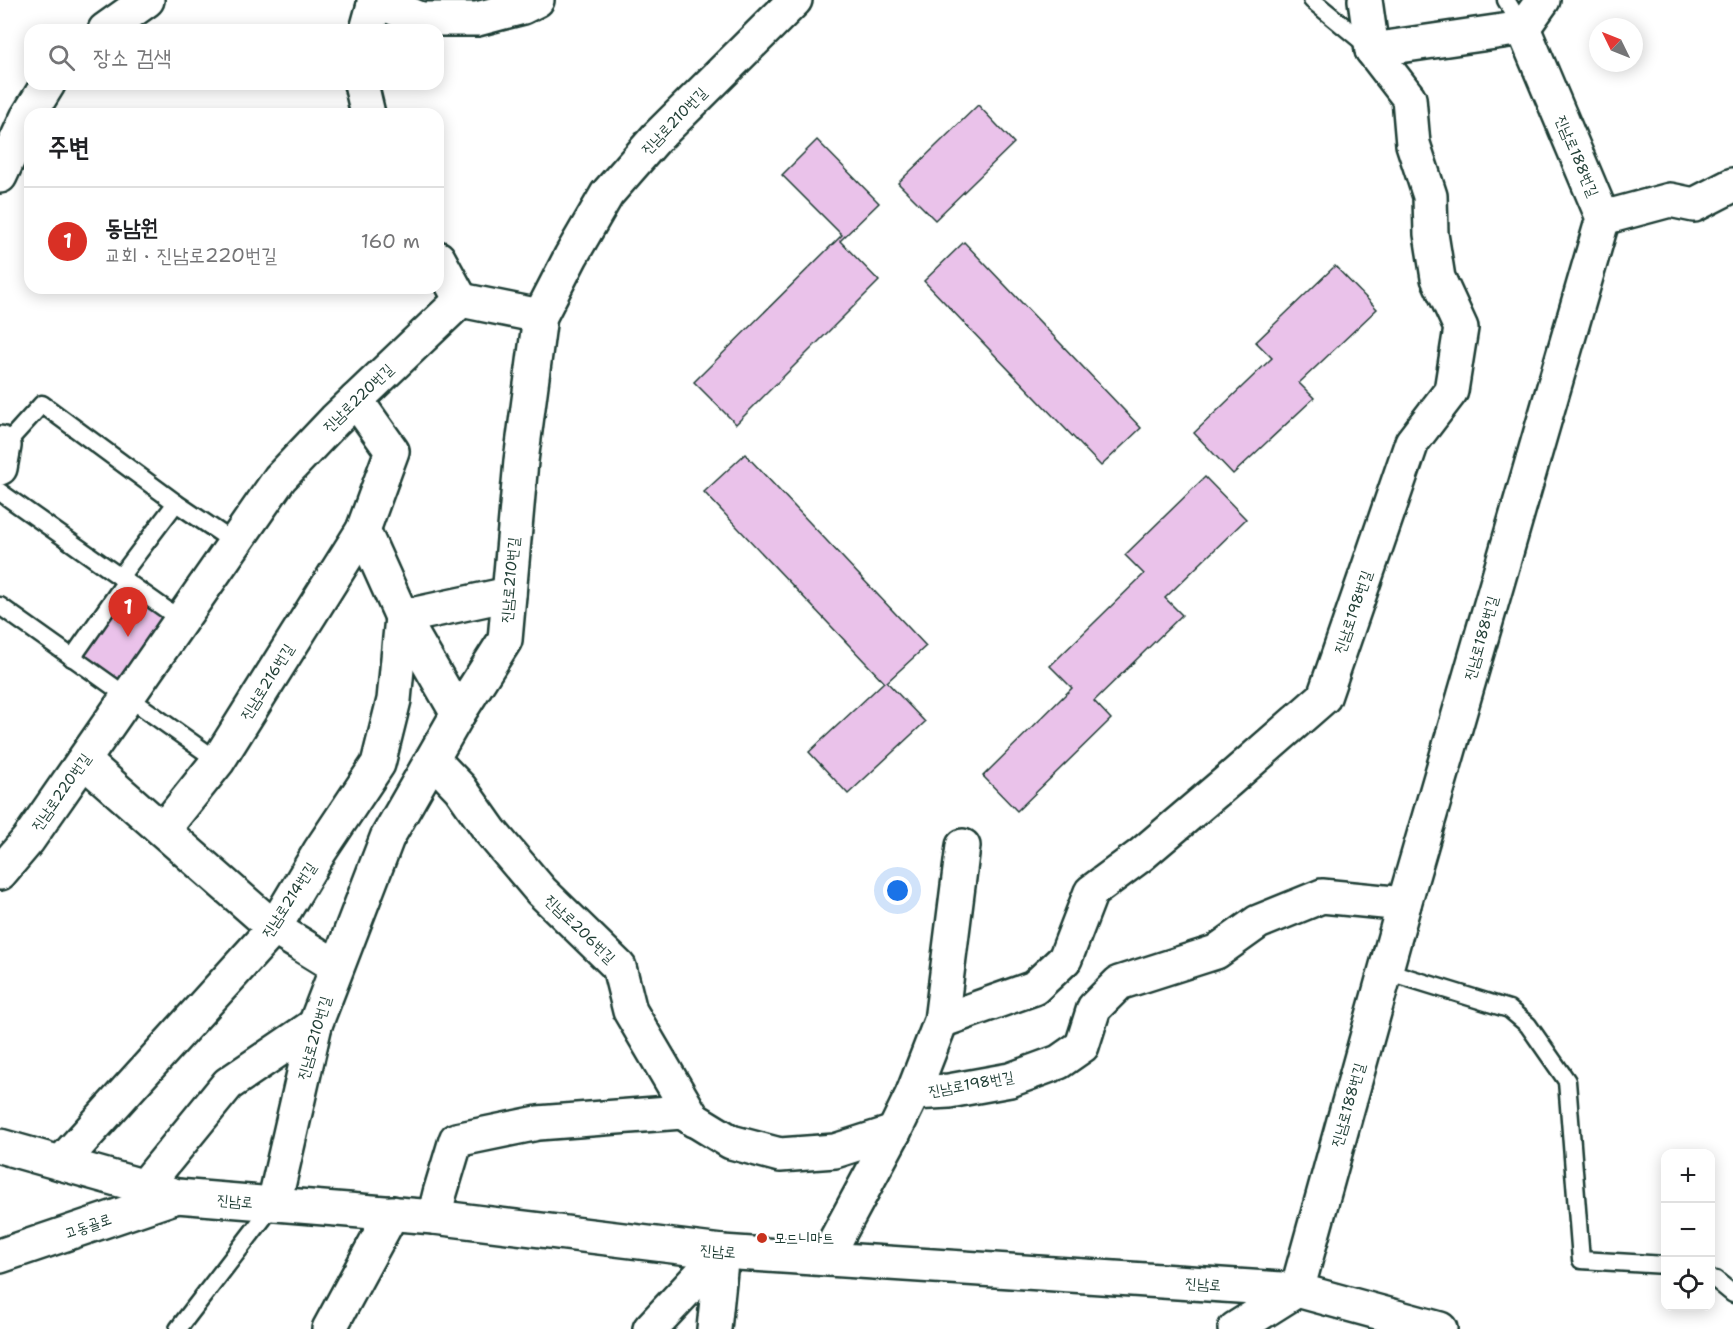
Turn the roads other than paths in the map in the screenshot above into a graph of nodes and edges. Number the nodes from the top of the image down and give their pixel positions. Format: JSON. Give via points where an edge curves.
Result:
{"nodes":[{"id":1,"x":147,"y":0,"type":"edge"},
{"id":2,"x":375,"y":0,"type":"edge"},
{"id":3,"x":537,"y":0,"type":"edge"},
{"id":4,"x":795,"y":0,"type":"edge"},
{"id":5,"x":1311,"y":0,"type":"edge"},
{"id":6,"x":1365,"y":0,"type":"edge"},
{"id":7,"x":1506,"y":0,"type":"edge"},
{"id":8,"x":1543,"y":0,"type":"edge"},
{"id":9,"x":113,"y":24,"type":"edge"},
{"id":10,"x":369,"y":24,"type":"edge"},
{"id":11,"x":1523,"y":28,"type":"junction"},
{"id":12,"x":1372,"y":50,"type":"junction"},
{"id":13,"x":44,"y":90,"type":"edge"},
{"id":14,"x":362,"y":90,"type":"edge"},
{"id":15,"x":33,"y":108,"type":"edge"},
{"id":16,"x":367,"y":108,"type":"edge"},
{"id":17,"x":24,"y":124,"type":"edge"},
{"id":18,"x":0,"y":176,"type":"edge"},
{"id":19,"x":1733,"y":185,"type":"edge"},
{"id":20,"x":1603,"y":218,"type":"junction"},
{"id":21,"x":444,"y":269,"type":"edge"},
{"id":22,"x":461,"y":300,"type":"junction"},
{"id":23,"x":540,"y":316,"type":"junction"},
{"id":24,"x":356,"y":400,"type":"junction"},
{"id":25,"x":1,"y":452,"type":"edge"},
{"id":26,"x":0,"y":492,"type":"edge"},
{"id":27,"x":176,"y":503,"type":"junction"},
{"id":28,"x":363,"y":530,"type":"junction"},
{"id":29,"x":235,"y":543,"type":"junction"},
{"id":30,"x":123,"y":579,"type":"junction"},
{"id":31,"x":509,"y":594,"type":"junction"},
{"id":32,"x":0,"y":606,"type":"edge"},
{"id":33,"x":402,"y":617,"type":"junction"},
{"id":34,"x":181,"y":620,"type":"junction"},
{"id":35,"x":72,"y":658,"type":"junction"},
{"id":36,"x":128,"y":697,"type":"junction"},
{"id":37,"x":458,"y":714,"type":"junction"},
{"id":38,"x":433,"y":760,"type":"junction"},
{"id":39,"x":84,"y":761,"type":"junction"},
{"id":40,"x":218,"y":761,"type":"junction"},
{"id":41,"x":163,"y":830,"type":"junction"},
{"id":42,"x":963,"y":846,"type":"dead end"},
{"id":43,"x":0,"y":873,"type":"edge"},
{"id":44,"x":1404,"y":904,"type":"junction"},
{"id":45,"x":274,"y":928,"type":"junction"},
{"id":46,"x":336,"y":966,"type":"junction"},
{"id":47,"x":1386,"y":971,"type":"junction"},
{"id":48,"x":941,"y":1021,"type":"junction"},
{"id":49,"x":315,"y":1025,"type":"junction"},
{"id":50,"x":913,"y":1093,"type":"junction"},
{"id":51,"x":694,"y":1120,"type":"junction"},
{"id":52,"x":894,"y":1132,"type":"junction"},
{"id":53,"x":0,"y":1146,"type":"edge"},
{"id":54,"x":61,"y":1163,"type":"junction"},
{"id":55,"x":144,"y":1187,"type":"junction"},
{"id":56,"x":177,"y":1196,"type":"junction"},
{"id":57,"x":274,"y":1204,"type":"junction"},
{"id":58,"x":392,"y":1213,"type":"junction"},
{"id":59,"x":435,"y":1217,"type":"junction"},
{"id":60,"x":723,"y":1252,"type":"junction"},
{"id":61,"x":0,"y":1256,"type":"edge"},
{"id":62,"x":826,"y":1258,"type":"junction"},
{"id":63,"x":1661,"y":1265,"type":"edge"},
{"id":64,"x":1715,"y":1280,"type":"edge"},
{"id":65,"x":1297,"y":1290,"type":"junction"},
{"id":66,"x":1733,"y":1294,"type":"edge"},
{"id":67,"x":178,"y":1329,"type":"edge"},
{"id":68,"x":329,"y":1329,"type":"edge"},
{"id":69,"x":650,"y":1329,"type":"edge"},
{"id":70,"x":714,"y":1329,"type":"edge"},
{"id":71,"x":1235,"y":1329,"type":"edge"},
{"id":72,"x":1440,"y":1329,"type":"edge"}],
"edges":[{"from":1,"to":9,"type":"street"},
{"from":2,"to":3,"type":"street","via":[[422,19],[477,20],[523,8]]},
{"from":2,"to":10,"type":"street"},
{"from":4,"to":23,"type":"street","name":"진남로210번길","via":[[656,138],[607,194]]},
{"from":5,"to":12,"type":"lane","name":"진남로198번길"},
{"from":6,"to":12,"type":"street","name":"진남로198번길"},
{"from":7,"to":11,"type":"lane"},
{"from":8,"to":11,"type":"street"},
{"from":11,"to":12,"type":"street"},
{"from":11,"to":20,"type":"street","name":"진남로188번길"},
{"from":12,"to":48,"type":"street","name":"진남로198번길","via":[[1409,98],[1413,144],[1430,196],[1438,278],[1461,328],[1451,391],[1412,442],[1324,697],[1141,855],[1091,892],[1065,959],[1034,988]]},
{"from":13,"to":15,"type":"street"},
{"from":14,"to":16,"type":"street"},
{"from":17,"to":18,"type":"street"},
{"from":19,"to":20,"type":"street","via":[[1694,205],[1670,200]]},
{"from":20,"to":44,"type":"street","name":"진남로188번길"},
{"from":21,"to":22,"type":"street"},
{"from":22,"to":23,"type":"street"},
{"from":22,"to":24,"type":"street","name":"진남로220번길"},
{"from":23,"to":31,"type":"street","name":"진남로210번길"},
{"from":24,"to":28,"type":"street","name":"진남로216번길","via":[[392,451]]},
{"from":24,"to":29,"type":"street","name":"진남로220번길","via":[[280,478]]},
{"from":25,"to":27,"type":"lane","via":[[42,404]]},
{"from":26,"to":30,"type":"lane"},
{"from":27,"to":29,"type":"lane"},
{"from":27,"to":30,"type":"lane"},
{"from":28,"to":33,"type":"street"},
{"from":28,"to":40,"type":"street","name":"진남로216번길"},
{"from":29,"to":34,"type":"street","name":"진남로220번길"},
{"from":30,"to":34,"type":"lane"},
{"from":30,"to":35,"type":"lane"},
{"from":31,"to":33,"type":"street"},
{"from":31,"to":37,"type":"street","name":"진남로210번길","via":[[505,640]]},
{"from":32,"to":35,"type":"lane"},
{"from":33,"to":37,"type":"street"},
{"from":33,"to":45,"type":"street","name":"진남로214번길","via":[[394,700],[378,764]]},
{"from":34,"to":36,"type":"street","name":"진남로220번길"},
{"from":35,"to":36,"type":"lane"},
{"from":36,"to":39,"type":"street","name":"진남로220번길"},
{"from":36,"to":40,"type":"lane"},
{"from":37,"to":38,"type":"street","name":"진남로210번길"},
{"from":38,"to":46,"type":"street","name":"진남로210번길","via":[[387,837]]},
{"from":38,"to":51,"type":"street","name":"진남로206번길","via":[[460,788],[541,891],[619,967],[630,1011]]},
{"from":39,"to":41,"type":"street"},
{"from":39,"to":43,"type":"street","name":"진남로220번길"},
{"from":40,"to":41,"type":"street","name":"진남로216번길"},
{"from":41,"to":45,"type":"street"},
{"from":42,"to":48,"type":"street","name":"진남로198번길"},
{"from":44,"to":47,"type":"street","name":"진남로188번길"},
{"from":44,"to":50,"type":"street","name":"진남로198번길","via":[[1322,896],[1258,922],[1216,951],[1119,983],[1094,1008],[1082,1046],[1059,1062],[1010,1080]]},
{"from":45,"to":46,"type":"street"},
{"from":45,"to":54,"type":"street","name":"진남로214번길"},
{"from":46,"to":49,"type":"street","name":"진남로210번길"},
{"from":47,"to":63,"type":"lane","via":[[1509,1009],[1528,1024],[1567,1081],[1581,1260]]},
{"from":47,"to":65,"type":"street","name":"진남로188번길"},
{"from":48,"to":50,"type":"street","name":"진남로198번길"},
{"from":49,"to":55,"type":"street","via":[[228,1084]]},
{"from":49,"to":57,"type":"street","name":"진남로210번길"},
{"from":50,"to":52,"type":"street","name":"진남로198번길"},
{"from":51,"to":52,"type":"street","name":"진남로206번길","via":[[731,1142],[780,1155],[835,1150]]},
{"from":51,"to":59,"type":"street","name":"진남로206번길","via":[[682,1112],[538,1123],[456,1140]]},
{"from":52,"to":62,"type":"street","name":"진남로198번길"},
{"from":53,"to":54,"type":"street","name":"진남로"},
{"from":54,"to":55,"type":"street","name":"진남로"},
{"from":55,"to":56,"type":"street","name":"진남로"},
{"from":56,"to":57,"type":"street","name":"진남로"},
{"from":56,"to":61,"type":"street","name":"고동골로"},
{"from":57,"to":58,"type":"street","name":"진남로"},
{"from":57,"to":67,"type":"lane"},
{"from":58,"to":59,"type":"street","name":"진남로"},
{"from":58,"to":68,"type":"street"},
{"from":59,"to":60,"type":"street","name":"진남로"},
{"from":60,"to":62,"type":"street","name":"진남로"},
{"from":60,"to":69,"type":"street"},
{"from":60,"to":70,"type":"street"},
{"from":62,"to":65,"type":"street","name":"진남로"},
{"from":64,"to":66,"type":"lane"},
{"from":65,"to":71,"type":"street"},
{"from":65,"to":72,"type":"street","name":"진남로"}]}
